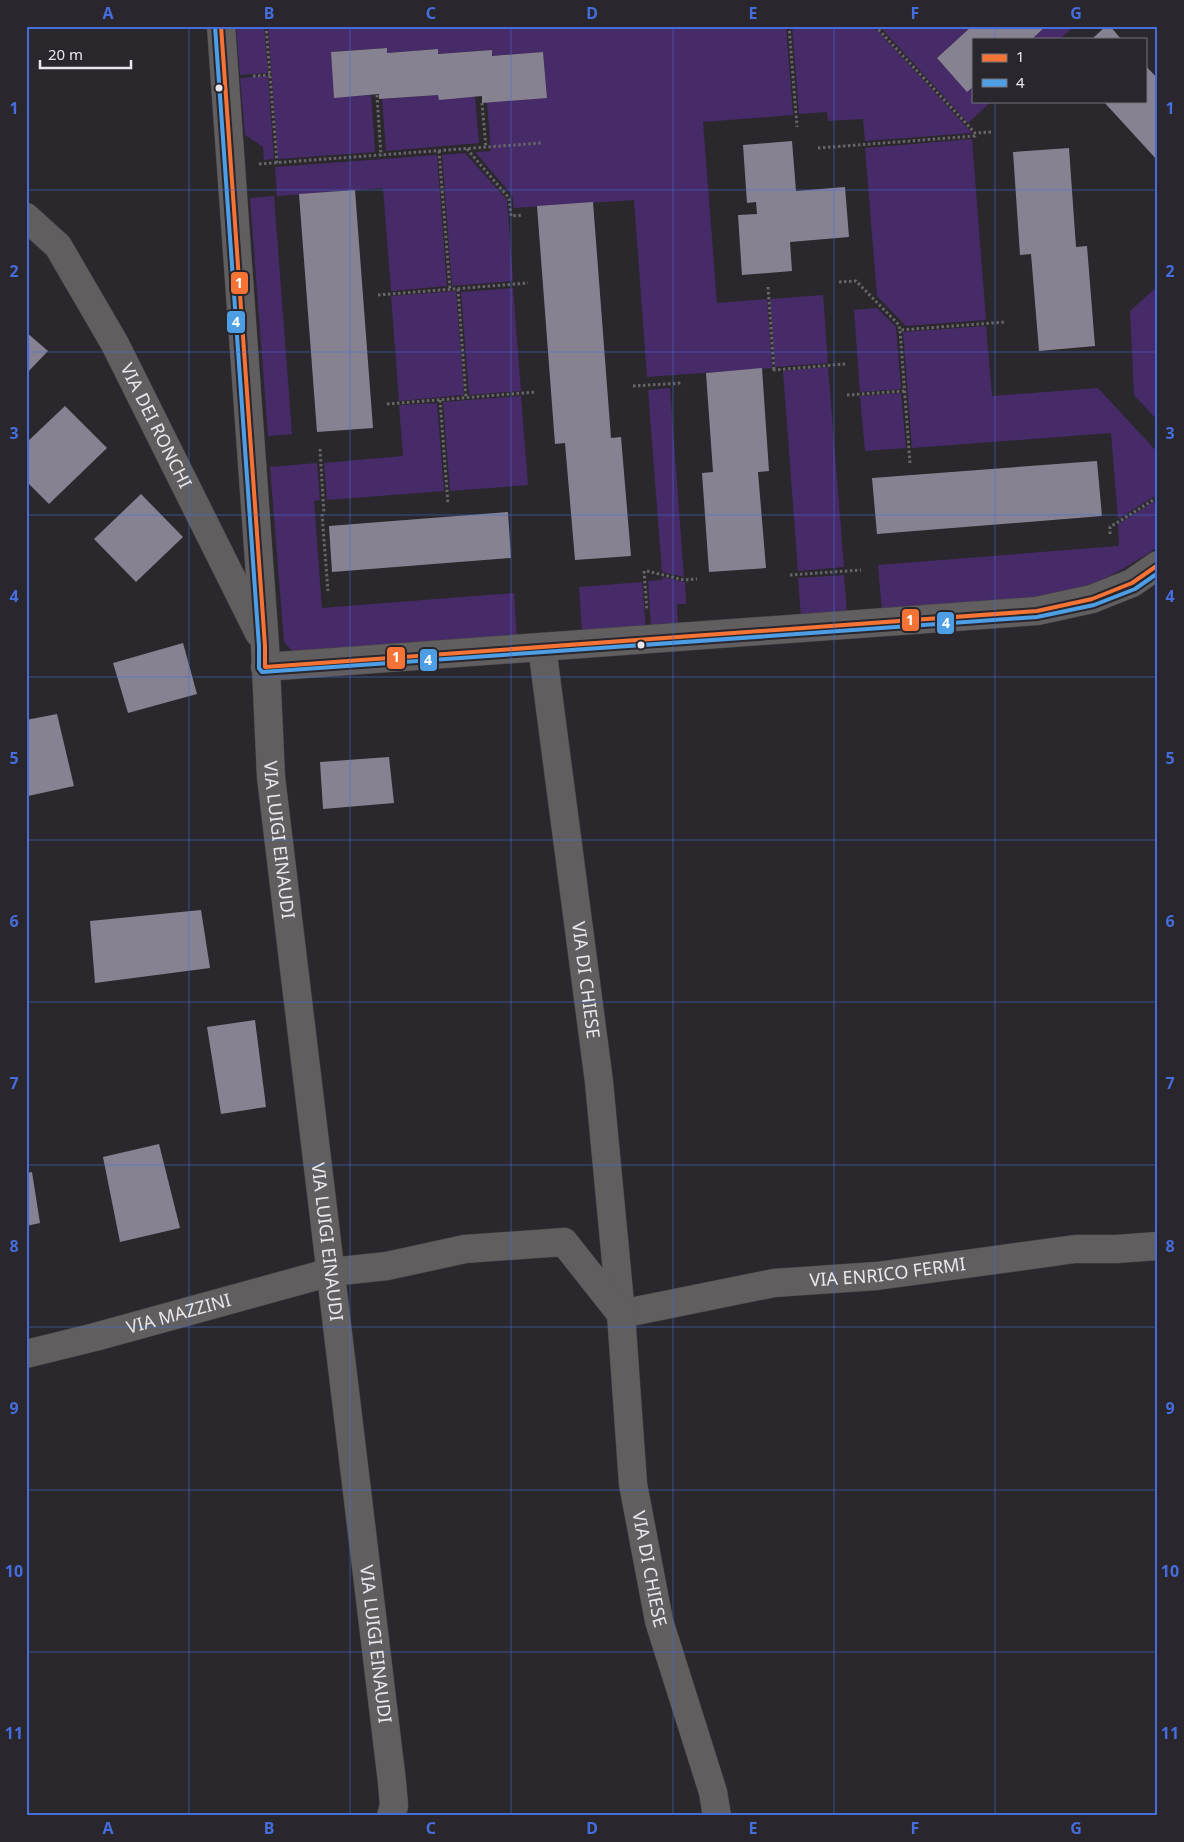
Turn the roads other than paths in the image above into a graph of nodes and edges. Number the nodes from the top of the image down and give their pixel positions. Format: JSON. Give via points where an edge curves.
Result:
{"nodes":[{"id":1,"x":221,"y":26,"type":"edge"},
{"id":2,"x":26,"y":217,"type":"edge"},
{"id":3,"x":1158,"y":565,"type":"edge"},
{"id":4,"x":542,"y":647,"type":"junction"},
{"id":5,"x":265,"y":656,"type":"junction"},
{"id":6,"x":1158,"y":1246,"type":"edge"},
{"id":7,"x":330,"y":1272,"type":"junction"},
{"id":8,"x":622,"y":1314,"type":"junction"},
{"id":9,"x":26,"y":1354,"type":"edge"},
{"id":10,"x":391,"y":1816,"type":"edge"},
{"id":11,"x":717,"y":1816,"type":"edge"}],
"edges":[{"from":1,"to":5,"type":"street","name":"VIA LUIGI EINAUDI"},
{"from":2,"to":5,"type":"street","name":"VIA DEI RONCHI","via":[[58,246],[116,344]]},
{"from":3,"to":4,"type":"street","via":[[1132,583],[1092,599],[1037,611]]},
{"from":4,"to":5,"type":"street"},
{"from":4,"to":8,"type":"street","name":"VIA DI CHIESE","via":[[599,1082]]},
{"from":5,"to":7,"type":"street","name":"VIA LUIGI EINAUDI","via":[[271,777]]},
{"from":6,"to":8,"type":"street","name":"VIA ENRICO FERMI","via":[[1075,1249],[877,1276],[774,1283]]},
{"from":7,"to":8,"type":"street","via":[[387,1266],[465,1249],[564,1242]]},
{"from":7,"to":9,"type":"street","name":"VIA MAZZINI"},
{"from":7,"to":10,"type":"street","name":"VIA LUIGI EINAUDI","via":[[392,1782],[394,1806]]},
{"from":8,"to":11,"type":"street","name":"VIA DI CHIESE","via":[[633,1484],[660,1621],[713,1792]]}]}
